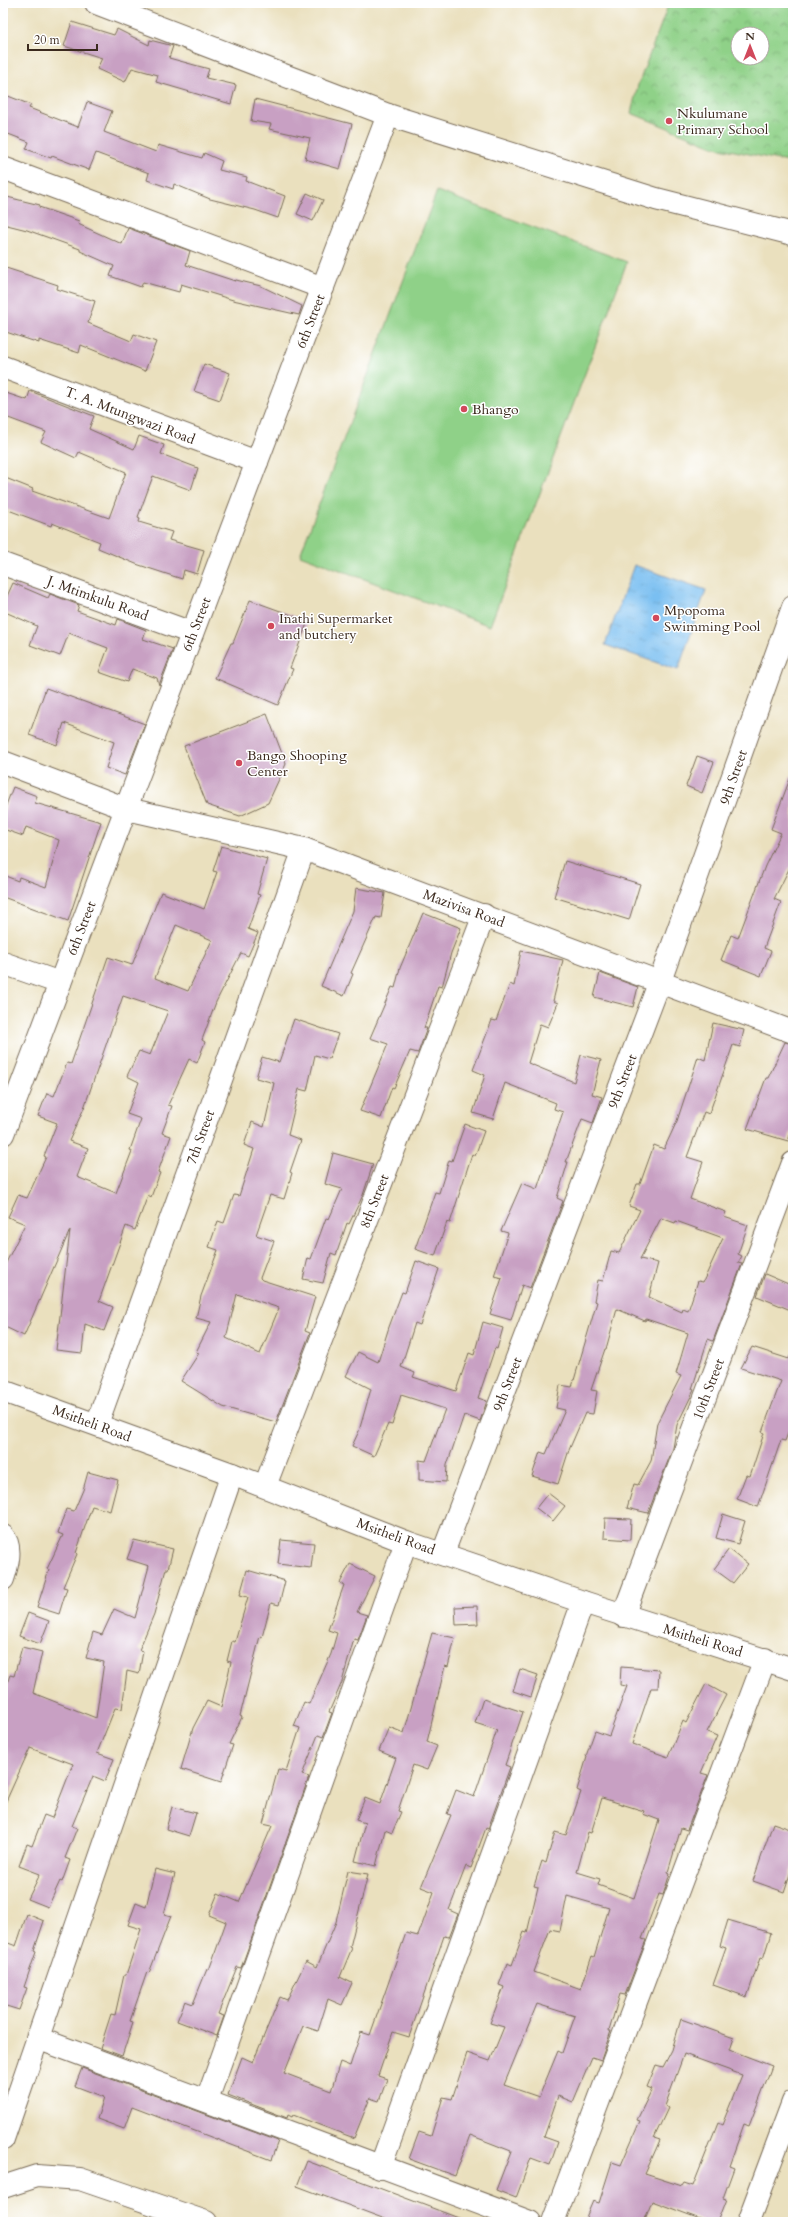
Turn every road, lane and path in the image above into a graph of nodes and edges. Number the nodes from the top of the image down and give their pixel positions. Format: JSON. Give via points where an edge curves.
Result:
{"nodes":[{"id":1,"x":96,"y":3,"type":"edge"},
{"id":2,"x":388,"y":115,"type":"junction"},
{"id":3,"x":3,"y":168,"type":"edge"},
{"id":4,"x":793,"y":234,"type":"edge"},
{"id":5,"x":323,"y":288,"type":"junction"},
{"id":6,"x":3,"y":367,"type":"edge"},
{"id":7,"x":257,"y":462,"type":"junction"},
{"id":8,"x":3,"y":564,"type":"edge"},
{"id":9,"x":793,"y":607,"type":"edge"},
{"id":10,"x":192,"y":633,"type":"junction"},
{"id":11,"x":3,"y":762,"type":"edge"},
{"id":12,"x":127,"y":809,"type":"junction"},
{"id":13,"x":304,"y":849,"type":"junction"},
{"id":14,"x":484,"y":915,"type":"junction"},
{"id":15,"x":3,"y":962,"type":"edge"},
{"id":16,"x":660,"y":981,"type":"junction"},
{"id":17,"x":60,"y":983,"type":"junction"},
{"id":18,"x":793,"y":1032,"type":"edge"},
{"id":19,"x":3,"y":1134,"type":"edge"},
{"id":20,"x":793,"y":1163,"type":"edge"},
{"id":21,"x":3,"y":1390,"type":"edge"},
{"id":22,"x":97,"y":1424,"type":"junction"},
{"id":23,"x":232,"y":1474,"type":"junction"},
{"id":24,"x":265,"y":1486,"type":"junction"},
{"id":25,"x":3,"y":1536,"type":"edge"},
{"id":26,"x":406,"y":1542,"type":"junction"},
{"id":27,"x":443,"y":1553,"type":"junction"},
{"id":28,"x":3,"y":1579,"type":"edge"},
{"id":29,"x":583,"y":1602,"type":"junction"},
{"id":30,"x":624,"y":1616,"type":"junction"},
{"id":31,"x":765,"y":1659,"type":"junction"},
{"id":32,"x":793,"y":1669,"type":"edge"},
{"id":33,"x":37,"y":2038,"type":"junction"},
{"id":34,"x":207,"y":2100,"type":"junction"},
{"id":35,"x":793,"y":2102,"type":"edge"},
{"id":36,"x":3,"y":2139,"type":"edge"},
{"id":37,"x":380,"y":2168,"type":"junction"},
{"id":38,"x":3,"y":2187,"type":"edge"},
{"id":39,"x":206,"y":2222,"type":"edge"},
{"id":40,"x":530,"y":2222,"type":"edge"},
{"id":41,"x":553,"y":2222,"type":"edge"},
{"id":42,"x":748,"y":2222,"type":"edge"}],
"edges":[{"from":1,"to":2,"type":"street"},
{"from":2,"to":4,"type":"street","via":[[656,199]]},
{"from":2,"to":5,"type":"street","name":"6th Street"},
{"from":3,"to":5,"type":"street"},
{"from":5,"to":7,"type":"street","name":"6th Street"},
{"from":6,"to":7,"type":"street","name":"T. A. Mtungwazi Road"},
{"from":7,"to":10,"type":"street","name":"6th Street"},
{"from":8,"to":10,"type":"street","name":"J. Mtimkulu Road"},
{"from":9,"to":16,"type":"street","name":"9th Street"},
{"from":10,"to":12,"type":"street","name":"6th Street"},
{"from":11,"to":12,"type":"street","name":"Mazivisa Road"},
{"from":12,"to":13,"type":"street","name":"Mazivisa Road"},
{"from":12,"to":17,"type":"street","name":"6th Street"},
{"from":13,"to":14,"type":"street","name":"Mazivisa Road"},
{"from":13,"to":22,"type":"street","name":"7th Street"},
{"from":14,"to":16,"type":"street","name":"Mazivisa Road"},
{"from":14,"to":24,"type":"street","name":"8th Street"},
{"from":15,"to":17,"type":"street"},
{"from":16,"to":18,"type":"street","name":"Mazivisa Road"},
{"from":16,"to":27,"type":"street","name":"9th Street"},
{"from":17,"to":19,"type":"street","name":"6th Street"},
{"from":20,"to":30,"type":"street","name":"10th Street"},
{"from":21,"to":22,"type":"street","name":"Msitheli Road"},
{"from":22,"to":23,"type":"street","name":"Msitheli Road"},
{"from":23,"to":24,"type":"street","name":"Msitheli Road"},
{"from":23,"to":33,"type":"street"},
{"from":24,"to":26,"type":"street","name":"Msitheli Road"},
{"from":25,"to":28,"type":"street","via":[[7,1540],[9,1564]]},
{"from":26,"to":27,"type":"street","name":"Msitheli Road"},
{"from":26,"to":34,"type":"street"},
{"from":27,"to":29,"type":"street","name":"Msitheli Road"},
{"from":29,"to":30,"type":"street","name":"Msitheli Road"},
{"from":29,"to":37,"type":"street"},
{"from":30,"to":31,"type":"street","name":"Msitheli Road"},
{"from":31,"to":32,"type":"street","name":"Msitheli Road"},
{"from":31,"to":41,"type":"street"},
{"from":33,"to":34,"type":"street"},
{"from":33,"to":36,"type":"street"},
{"from":34,"to":37,"type":"street"},
{"from":35,"to":42,"type":"street"},
{"from":37,"to":40,"type":"street"},
{"from":38,"to":39,"type":"street","via":[[37,2176],[80,2180]]}]}
